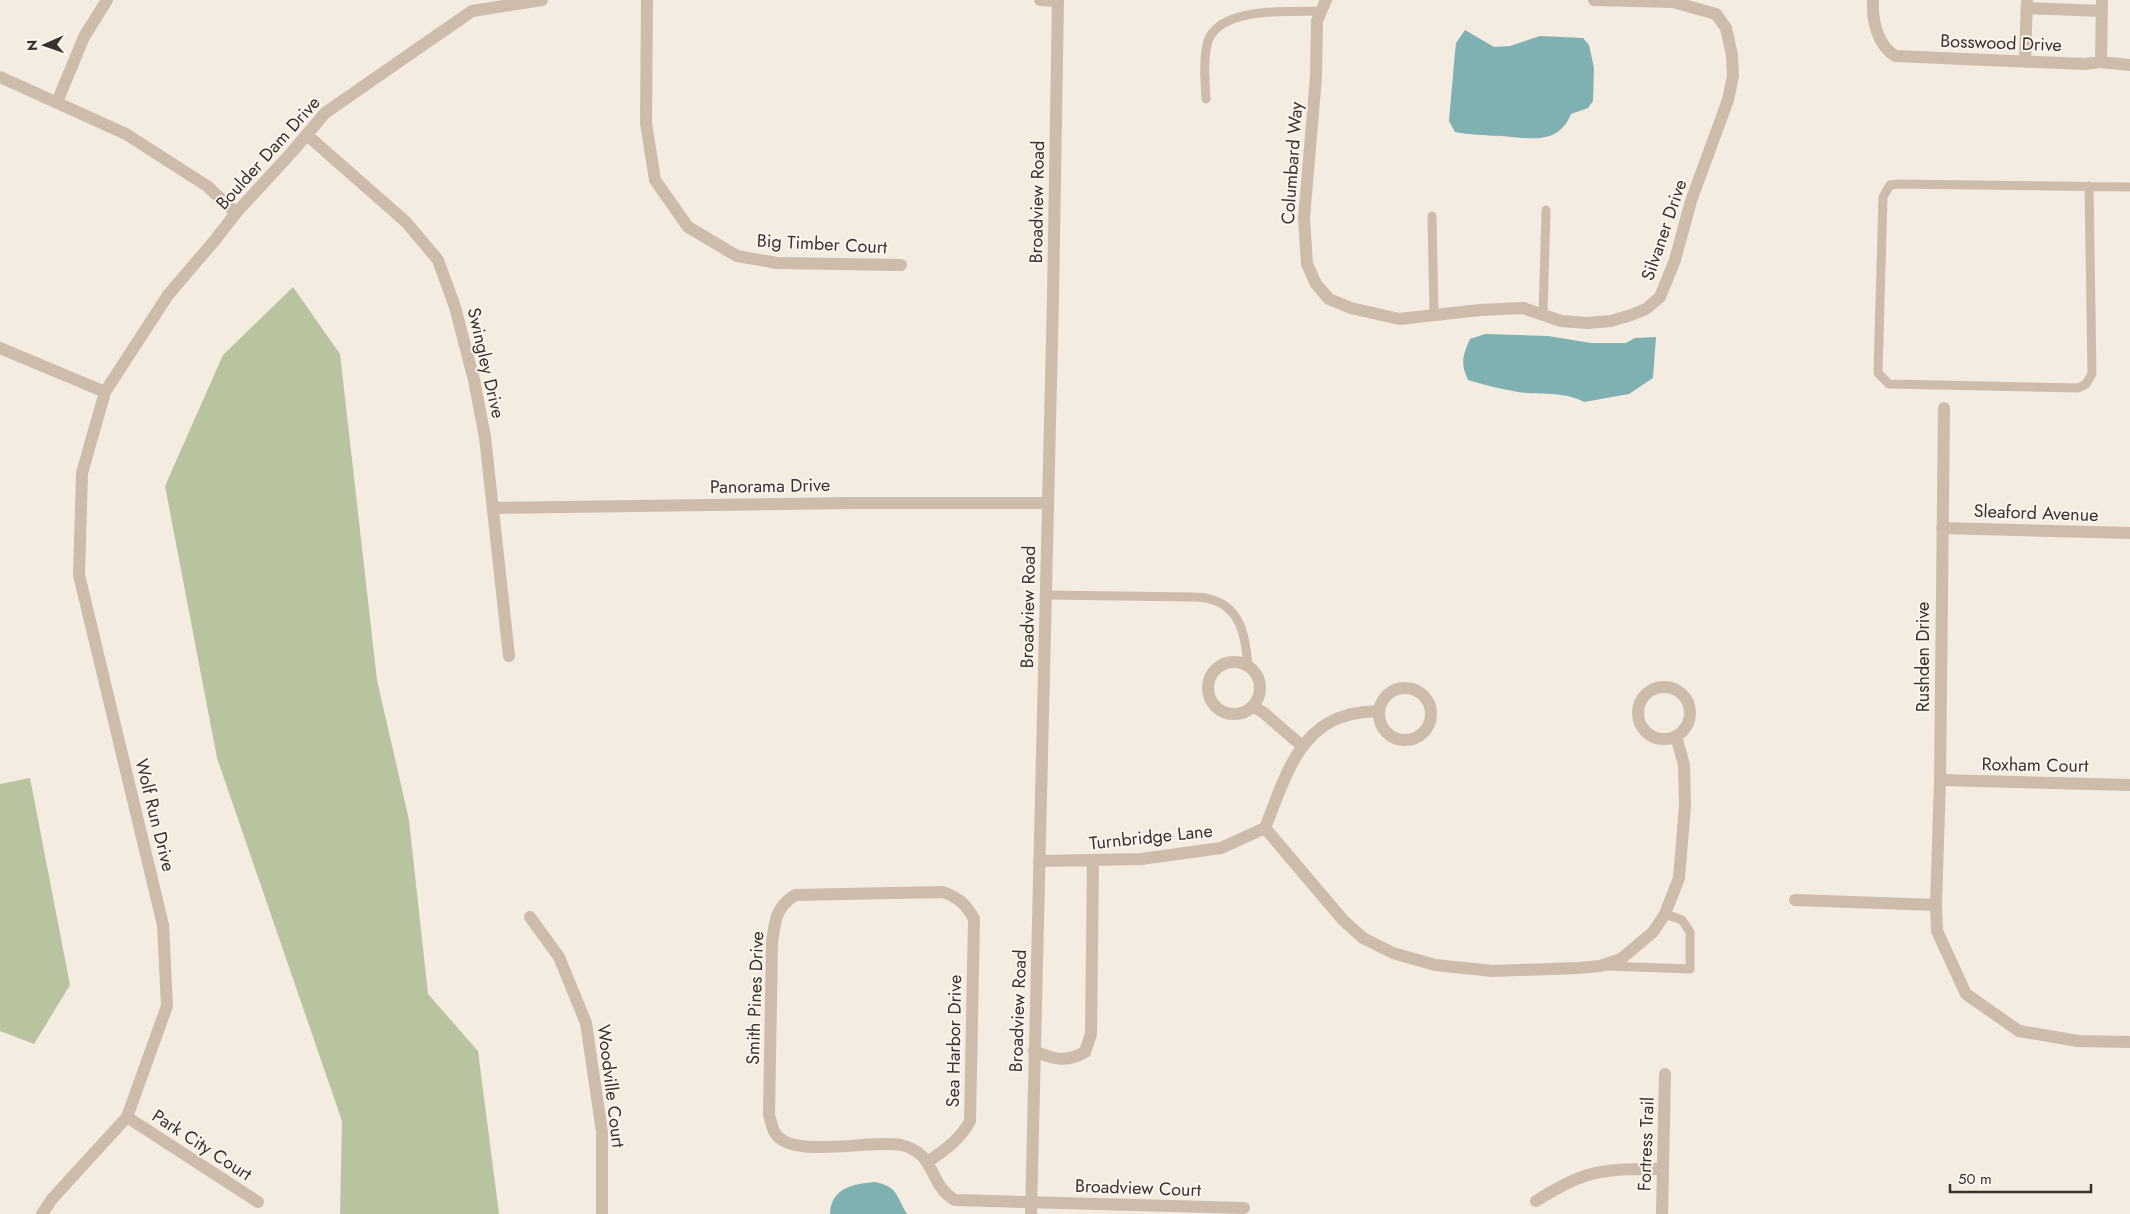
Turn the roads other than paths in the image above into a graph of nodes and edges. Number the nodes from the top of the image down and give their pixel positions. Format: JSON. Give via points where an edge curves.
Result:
{"nodes":[{"id":1,"x":107,"y":0,"type":"edge"},
{"id":2,"x":542,"y":0,"type":"edge"},
{"id":3,"x":647,"y":0,"type":"edge"},
{"id":4,"x":1040,"y":0,"type":"edge"},
{"id":5,"x":1058,"y":0,"type":"edge"},
{"id":6,"x":1594,"y":0,"type":"edge"},
{"id":7,"x":1873,"y":0,"type":"edge"},
{"id":8,"x":1673,"y":1,"type":"edge"},
{"id":9,"x":2027,"y":4,"type":"edge"},
{"id":10,"x":2102,"y":5,"type":"edge"},
{"id":11,"x":1323,"y":6,"type":"edge"},
{"id":12,"x":2025,"y":62,"type":"junction"},
{"id":13,"x":2101,"y":62,"type":"junction"},
{"id":14,"x":2130,"y":65,"type":"edge"},
{"id":15,"x":0,"y":77,"type":"edge"},
{"id":16,"x":1206,"y":99,"type":"dead end"},
{"id":17,"x":57,"y":102,"type":"junction"},
{"id":18,"x":307,"y":135,"type":"junction"},
{"id":19,"x":2089,"y":186,"type":"junction"},
{"id":20,"x":2130,"y":187,"type":"edge"},
{"id":21,"x":1546,"y":210,"type":"dead end"},
{"id":22,"x":236,"y":213,"type":"junction"},
{"id":23,"x":1432,"y":216,"type":"dead end"},
{"id":24,"x":901,"y":265,"type":"dead end"},
{"id":25,"x":1351,"y":308,"type":"joint"},
{"id":26,"x":1543,"y":314,"type":"junction"},
{"id":27,"x":1434,"y":315,"type":"junction"},
{"id":28,"x":0,"y":348,"type":"edge"},
{"id":29,"x":105,"y":392,"type":"junction"},
{"id":30,"x":1944,"y":408,"type":"dead end"},
{"id":31,"x":1047,"y":502,"type":"junction"},
{"id":32,"x":493,"y":508,"type":"junction"},
{"id":33,"x":1942,"y":528,"type":"junction"},
{"id":34,"x":2130,"y":533,"type":"edge"},
{"id":35,"x":1046,"y":595,"type":"junction"},
{"id":36,"x":509,"y":656,"type":"dead end"},
{"id":37,"x":1248,"y":666,"type":"junction"},
{"id":38,"x":1253,"y":706,"type":"junction"},
{"id":39,"x":1379,"y":711,"type":"junction"},
{"id":40,"x":1676,"y":736,"type":"junction"},
{"id":41,"x":1302,"y":746,"type":"junction"},
{"id":42,"x":1940,"y":780,"type":"junction"},
{"id":43,"x":2130,"y":785,"type":"edge"},
{"id":44,"x":1265,"y":828,"type":"junction"},
{"id":45,"x":1039,"y":861,"type":"junction"},
{"id":46,"x":1093,"y":861,"type":"junction"},
{"id":47,"x":1795,"y":900,"type":"dead end"},
{"id":48,"x":966,"y":904,"type":"joint"},
{"id":49,"x":1936,"y":906,"type":"junction"},
{"id":50,"x":1666,"y":914,"type":"junction"},
{"id":51,"x":530,"y":917,"type":"dead end"},
{"id":52,"x":1600,"y":966,"type":"junction"},
{"id":53,"x":2130,"y":1042,"type":"edge"},
{"id":54,"x":1034,"y":1051,"type":"junction"},
{"id":55,"x":1665,"y":1074,"type":"dead end"},
{"id":56,"x":127,"y":1117,"type":"junction"},
{"id":57,"x":928,"y":1162,"type":"junction"},
{"id":58,"x":1662,"y":1169,"type":"junction"},
{"id":59,"x":1536,"y":1201,"type":"dead end"},
{"id":60,"x":258,"y":1202,"type":"dead end"},
{"id":61,"x":1031,"y":1208,"type":"edge"},
{"id":62,"x":1244,"y":1208,"type":"dead end"},
{"id":63,"x":42,"y":1214,"type":"edge"},
{"id":64,"x":602,"y":1214,"type":"edge"},
{"id":65,"x":1662,"y":1214,"type":"edge"}],
"edges":[{"from":1,"to":17,"type":"street","via":[[84,37]]},
{"from":2,"to":18,"type":"street","name":"Boulder Dam Drive","via":[[472,11],[325,113]]},
{"from":3,"to":24,"type":"street","name":"Big Timber Court","via":[[646,123],[655,180],[688,227],[737,256],[753,259],[777,263]]},
{"from":4,"to":5,"type":"street"},
{"from":5,"to":31,"type":"street","name":"Broadview Road"},
{"from":6,"to":8,"type":"street"},
{"from":7,"to":12,"type":"street","name":"Bosswood Drive","via":[[1872,13],[1880,38],[1885,49],[1895,56]]},
{"from":8,"to":26,"type":"street","name":"Silvaner Drive","via":[[1716,14],[1726,28],[1733,76],[1728,100],[1660,296],[1646,308],[1611,320],[1587,323],[1561,321]]},
{"from":9,"to":10,"type":"street"},
{"from":9,"to":12,"type":"street"},
{"from":10,"to":13,"type":"street"},
{"from":11,"to":16,"type":"lane","via":[[1228,20],[1218,27],[1208,41]]},
{"from":11,"to":25,"type":"street","name":"Columbard Way","via":[[1317,21],[1305,245],[1307,264],[1316,284],[1329,299]]},
{"from":12,"to":13,"type":"street","name":"Bosswood Drive"},
{"from":13,"to":14,"type":"street","name":"Bosswood Drive"},
{"from":15,"to":17,"type":"street"},
{"from":17,"to":22,"type":"street","via":[[126,134],[207,186]]},
{"from":18,"to":22,"type":"street","name":"Boulder Dam Drive"},
{"from":18,"to":32,"type":"street","name":"Swingley Drive","via":[[406,222],[438,260],[455,307],[474,380],[485,437]]},
{"from":19,"to":19,"type":"lane","via":[[1890,185],[1883,197],[1878,374],[1889,384],[2078,388],[2086,384],[2092,374]]},
{"from":19,"to":20,"type":"lane"},
{"from":21,"to":26,"type":"lane"},
{"from":22,"to":29,"type":"street","name":"Boulder Dam Drive","via":[[168,295]]},
{"from":23,"to":27,"type":"lane"},
{"from":25,"to":27,"type":"street","name":"Silvaner Drive","via":[[1399,319]]},
{"from":26,"to":27,"type":"street","name":"Silvaner Drive","via":[[1523,308]]},
{"from":28,"to":29,"type":"street"},
{"from":29,"to":56,"type":"street","name":"Wolf Run Drive","via":[[82,473],[79,575],[163,925],[166,1006]]},
{"from":30,"to":33,"type":"street","name":"Rushden Drive"},
{"from":31,"to":32,"type":"street","name":"Panorama Drive"},
{"from":31,"to":35,"type":"street","name":"Broadview Road"},
{"from":32,"to":36,"type":"street","name":"Swingley Drive"},
{"from":33,"to":34,"type":"street","name":"Sleaford Avenue"},
{"from":33,"to":42,"type":"street","name":"Rushden Drive"},
{"from":35,"to":37,"type":"lane","via":[[1193,596],[1213,600],[1231,610],[1238,620],[1247,645]]},
{"from":35,"to":45,"type":"street","name":"Broadview Road"},
{"from":37,"to":38,"type":"street","via":[[1260,683],[1259,695]]},
{"from":37,"to":38,"type":"street","via":[[1229,662],[1218,667],[1210,675],[1208,695],[1213,705],[1228,714],[1238,714]]},
{"from":38,"to":41,"type":"street"},
{"from":39,"to":39,"type":"street","via":[[1389,693],[1411,688],[1428,700],[1432,709],[1431,722],[1418,738],[1399,740],[1384,731]]},
{"from":39,"to":41,"type":"street","via":[[1344,716],[1317,732]]},
{"from":40,"to":40,"type":"street","via":[[1658,739],[1643,729],[1638,709],[1650,690],[1659,686],[1670,687],[1686,698],[1690,720],[1684,731]]},
{"from":40,"to":50,"type":"street","via":[[1684,765],[1685,806],[1679,878]]},
{"from":41,"to":44,"type":"street"},
{"from":42,"to":43,"type":"street","name":"Roxham Court"},
{"from":42,"to":49,"type":"street","name":"Rushden Drive"},
{"from":44,"to":46,"type":"street","name":"Turnbridge Lane","via":[[1221,848],[1141,859]]},
{"from":44,"to":52,"type":"street","via":[[1343,920],[1363,938],[1393,953],[1435,965],[1493,971]]},
{"from":45,"to":46,"type":"street","name":"Turnbridge Lane"},
{"from":45,"to":54,"type":"street","name":"Broadview Road"},
{"from":46,"to":54,"type":"street","via":[[1091,1034],[1085,1052],[1074,1058],[1049,1057]]},
{"from":47,"to":49,"type":"street"},
{"from":48,"to":57,"type":"street","name":"Sea Harbor Drive","via":[[974,919],[970,1121],[956,1141]]},
{"from":48,"to":57,"type":"street","name":"Smith Pines Drive","via":[[943,892],[795,895],[783,903],[775,918],[769,1115],[775,1134],[786,1143],[809,1147],[899,1144],[914,1148]]},
{"from":49,"to":53,"type":"street","name":"Rushden Drive","via":[[1937,931],[1966,994],[2019,1031],[2078,1041]]},
{"from":50,"to":52,"type":"street","via":[[1653,932],[1635,948],[1621,959]]},
{"from":50,"to":52,"type":"lane","via":[[1682,920],[1690,932],[1690,969]]},
{"from":51,"to":64,"type":"street","name":"Woodville Court","via":[[559,957],[586,1023],[602,1132]]},
{"from":54,"to":61,"type":"street","name":"Broadview Road"},
{"from":55,"to":58,"type":"street","name":"Fortress Trail"},
{"from":56,"to":60,"type":"street","name":"Park City Court"},
{"from":56,"to":63,"type":"street","name":"Wolf Run Drive"},
{"from":57,"to":61,"type":"street","name":"Broadview Court","via":[[945,1194],[955,1200]]},
{"from":58,"to":59,"type":"street","via":[[1625,1168],[1588,1175]]},
{"from":58,"to":65,"type":"street","name":"Fortress Trail"},
{"from":61,"to":62,"type":"street","name":"Broadview Court"}]}
